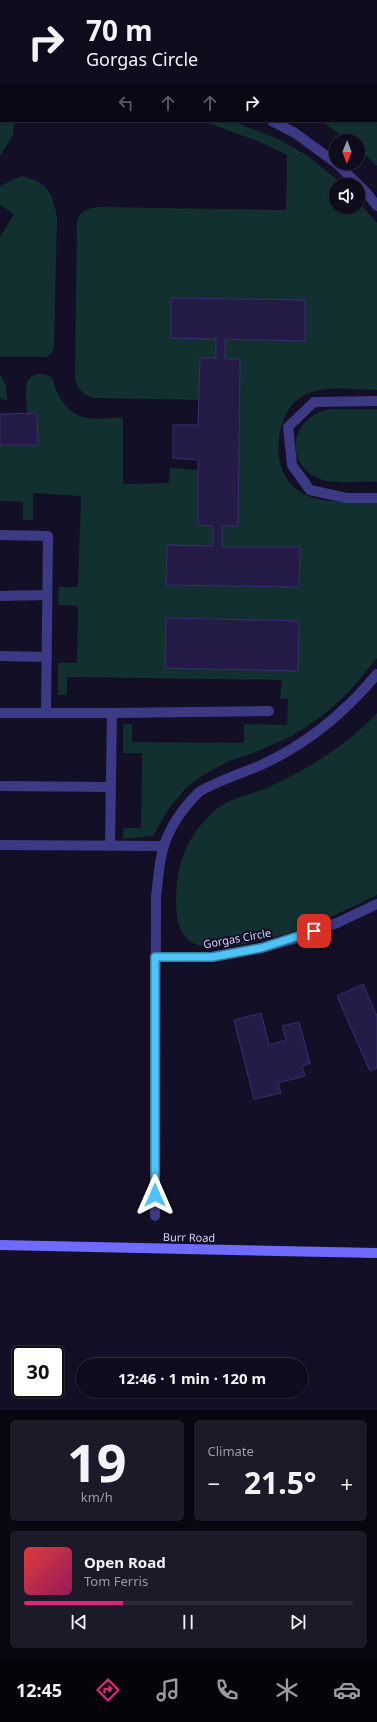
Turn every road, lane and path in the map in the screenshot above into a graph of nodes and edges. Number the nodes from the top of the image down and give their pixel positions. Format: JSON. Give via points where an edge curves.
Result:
{"nodes":[{"id":1,"x":274,"y":122,"type":"edge"},
{"id":2,"x":329,"y":158,"type":"edge"},
{"id":3,"x":343,"y":170,"type":"edge"},
{"id":4,"x":377,"y":206,"type":"edge"},
{"id":5,"x":377,"y":401,"type":"edge"},
{"id":6,"x":377,"y":498,"type":"edge"},
{"id":7,"x":0,"y":535,"type":"edge"},
{"id":8,"x":47,"y":595,"type":"junction"},
{"id":9,"x":0,"y":596,"type":"edge"},
{"id":10,"x":0,"y":656,"type":"edge"},
{"id":11,"x":47,"y":657,"type":"junction"},
{"id":12,"x":377,"y":674,"type":"edge"},
{"id":13,"x":269,"y":711,"type":"dead end"},
{"id":14,"x":0,"y":713,"type":"edge"},
{"id":15,"x":46,"y":713,"type":"junction"},
{"id":16,"x":112,"y":714,"type":"junction"},
{"id":17,"x":0,"y":786,"type":"edge"},
{"id":18,"x":110,"y":787,"type":"junction"},
{"id":19,"x":0,"y":845,"type":"edge"},
{"id":20,"x":110,"y":846,"type":"junction"},
{"id":21,"x":164,"y":846,"type":"junction"},
{"id":22,"x":377,"y":904,"type":"edge"},
{"id":23,"x":155,"y":957,"type":"junction"},
{"id":24,"x":155,"y":1216,"type":"dead end"},
{"id":25,"x":0,"y":1245,"type":"edge"},
{"id":26,"x":377,"y":1253,"type":"edge"}],
"edges":[{"from":1,"to":2,"type":"street","via":[[295,133]]},
{"from":3,"to":4,"type":"street"},
{"from":5,"to":6,"type":"street","via":[[314,402],[288,427],[292,465],[310,490],[346,498]]},
{"from":7,"to":8,"type":"street","via":[[48,536]]},
{"from":8,"to":9,"type":"street"},
{"from":8,"to":11,"type":"street"},
{"from":10,"to":11,"type":"street"},
{"from":11,"to":15,"type":"street"},
{"from":12,"to":21,"type":"street","via":[[338,716],[288,752],[199,791],[179,815]]},
{"from":13,"to":16,"type":"street"},
{"from":14,"to":15,"type":"street"},
{"from":15,"to":16,"type":"street"},
{"from":16,"to":18,"type":"street"},
{"from":17,"to":18,"type":"street"},
{"from":18,"to":20,"type":"street"},
{"from":19,"to":20,"type":"street"},
{"from":20,"to":21,"type":"street"},
{"from":21,"to":23,"type":"street","via":[[156,897]]},
{"from":22,"to":23,"type":"street","name":"Gorgas Circle","via":[[337,923],[261,948],[212,957]]},
{"from":23,"to":24,"type":"street"},
{"from":25,"to":26,"type":"street","name":"Burr Road"}]}
